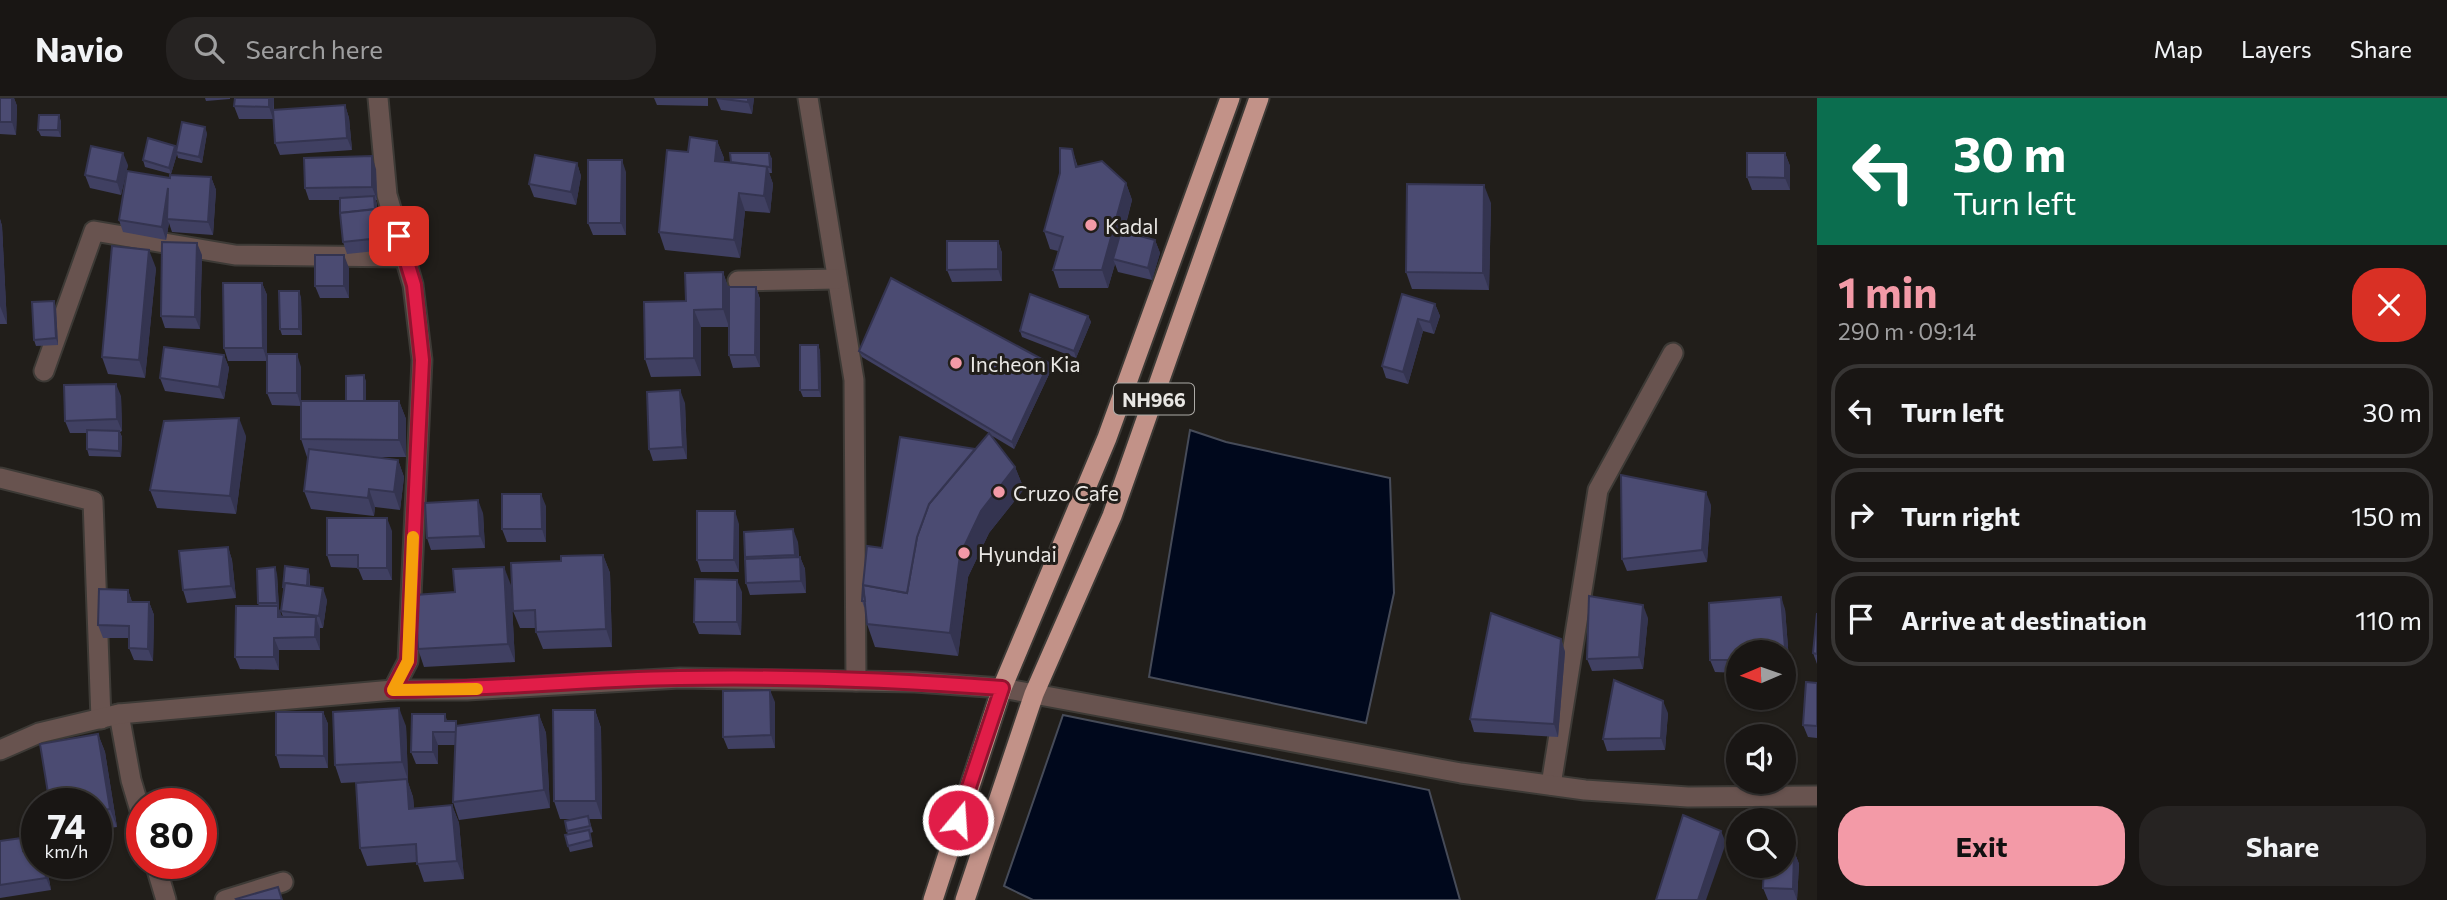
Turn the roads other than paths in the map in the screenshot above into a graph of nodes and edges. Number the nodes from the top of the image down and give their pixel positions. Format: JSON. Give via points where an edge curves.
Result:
{"nodes":[{"id":1,"x":378,"y":98,"type":"edge"},
{"id":2,"x":808,"y":98,"type":"edge"},
{"id":3,"x":1230,"y":98,"type":"edge"},
{"id":4,"x":1259,"y":98,"type":"edge"},
{"id":5,"x":405,"y":257,"type":"junction"},
{"id":6,"x":837,"y":279,"type":"junction"},
{"id":7,"x":738,"y":281,"type":"dead end"},
{"id":8,"x":1673,"y":353,"type":"dead end"},
{"id":9,"x":44,"y":371,"type":"dead end"},
{"id":10,"x":0,"y":478,"type":"edge"},
{"id":11,"x":856,"y":681,"type":"junction"},
{"id":12,"x":1002,"y":688,"type":"junction"},
{"id":13,"x":393,"y":690,"type":"junction"},
{"id":14,"x":1034,"y":694,"type":"junction"},
{"id":15,"x":110,"y":717,"type":"junction"},
{"id":16,"x":0,"y":750,"type":"edge"},
{"id":17,"x":1551,"y":785,"type":"junction"},
{"id":18,"x":133,"y":788,"type":"edge"},
{"id":19,"x":1817,"y":796,"type":"edge"},
{"id":20,"x":160,"y":879,"type":"edge"},
{"id":21,"x":283,"y":882,"type":"dead end"},
{"id":22,"x":166,"y":900,"type":"edge"},
{"id":23,"x":225,"y":900,"type":"edge"},
{"id":24,"x":933,"y":900,"type":"edge"},
{"id":25,"x":965,"y":900,"type":"edge"}],
"edges":[{"from":1,"to":5,"type":"street","via":[[387,195]]},
{"from":2,"to":6,"type":"street"},
{"from":3,"to":12,"type":"highway","number":"NH966","via":[[1107,438]]},
{"from":4,"to":14,"type":"highway","number":"NH966","via":[[1112,516]]},
{"from":5,"to":9,"type":"street","via":[[235,255],[94,231]]},
{"from":5,"to":13,"type":"street","via":[[414,285],[422,360],[408,661]]},
{"from":6,"to":7,"type":"street"},
{"from":6,"to":11,"type":"street","via":[[854,380]]},
{"from":8,"to":17,"type":"street","via":[[1598,490]]},
{"from":10,"to":15,"type":"street","via":[[93,501]]},
{"from":11,"to":12,"type":"street"},
{"from":11,"to":13,"type":"street","via":[[680,678]]},
{"from":12,"to":14,"type":"street"},
{"from":12,"to":24,"type":"highway","number":"NH966"},
{"from":13,"to":15,"type":"street"},
{"from":14,"to":17,"type":"street","via":[[1435,769]]},
{"from":14,"to":25,"type":"highway","number":"NH966"},
{"from":15,"to":16,"type":"street","via":[[39,733]]},
{"from":15,"to":18,"type":"street"},
{"from":17,"to":19,"type":"street","via":[[1688,797]]},
{"from":20,"to":22,"type":"street"},
{"from":21,"to":23,"type":"street"}]}
